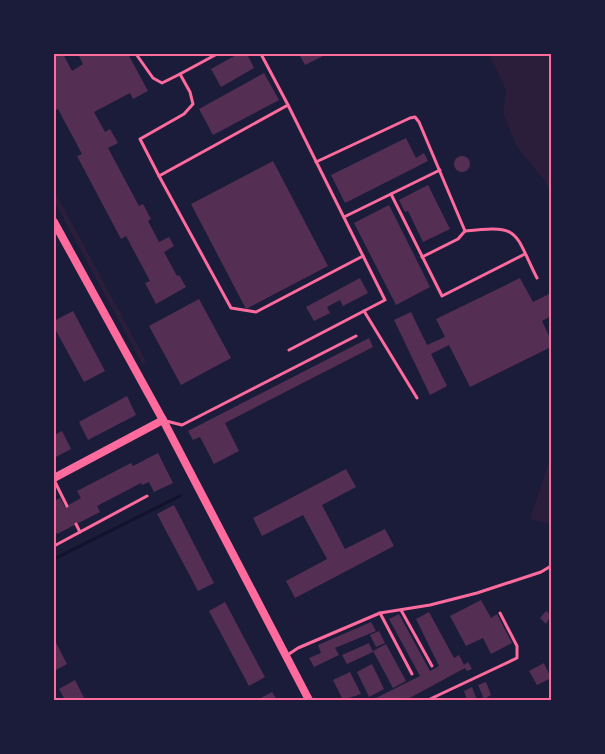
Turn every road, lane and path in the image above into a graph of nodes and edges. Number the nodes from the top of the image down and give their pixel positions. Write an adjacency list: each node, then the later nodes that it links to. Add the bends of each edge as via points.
1 (136, 54): 4 (lane, via 153,78 162,84)
2 (217, 54): 4 (lane)
3 (261, 54): 5 (lane)
4 (180, 74): 8 (lane, via 190,92 192,104 184,114 140,139)
5 (288, 105): 6 (lane); 8 (lane)
6 (316, 162): 7 (lane, via 415,117); 10 (lane)
7 (440, 170): 9 (lane); 12 (lane)
8 (159, 176): 14 (lane, via 232,308 256,312)
9 (390, 194): 10 (lane); 15 (lane)
10 (344, 217): 14 (lane)
11 (54, 222): 21 (street)
12 (465, 231): 13 (lane, via 504,228 515,234); 15 (lane, via 458,239)
13 (524, 254): 15 (lane, via 442,296); 16 (lane)
14 (363, 256): 17 (lane, via 385,300)
15 (422, 257)
16 (537, 278)
17 (364, 311): 19 (lane); 20 (lane)
18 (356, 336): 21 (lane, via 182,425)
19 (289, 350)
20 (417, 398)
21 (163, 420): 22 (street); 32 (street)
22 (54, 479): 24 (lane)
23 (147, 496): 26 (lane)
24 (67, 506)
25 (76, 524): 26 (lane)
26 (80, 532): 27 (lane)
27 (54, 546)
28 (551, 566): 29 (lane, via 478,592 430,606)
29 (401, 610): 30 (lane); 33 (lane)
30 (380, 613): 32 (lane, via 298,648); 34 (lane)
31 (500, 613): 36 (lane, via 517,646 517,658)
32 (285, 657): 35 (street)
33 (432, 666)
34 (412, 674)
35 (308, 700)
36 (428, 700)

